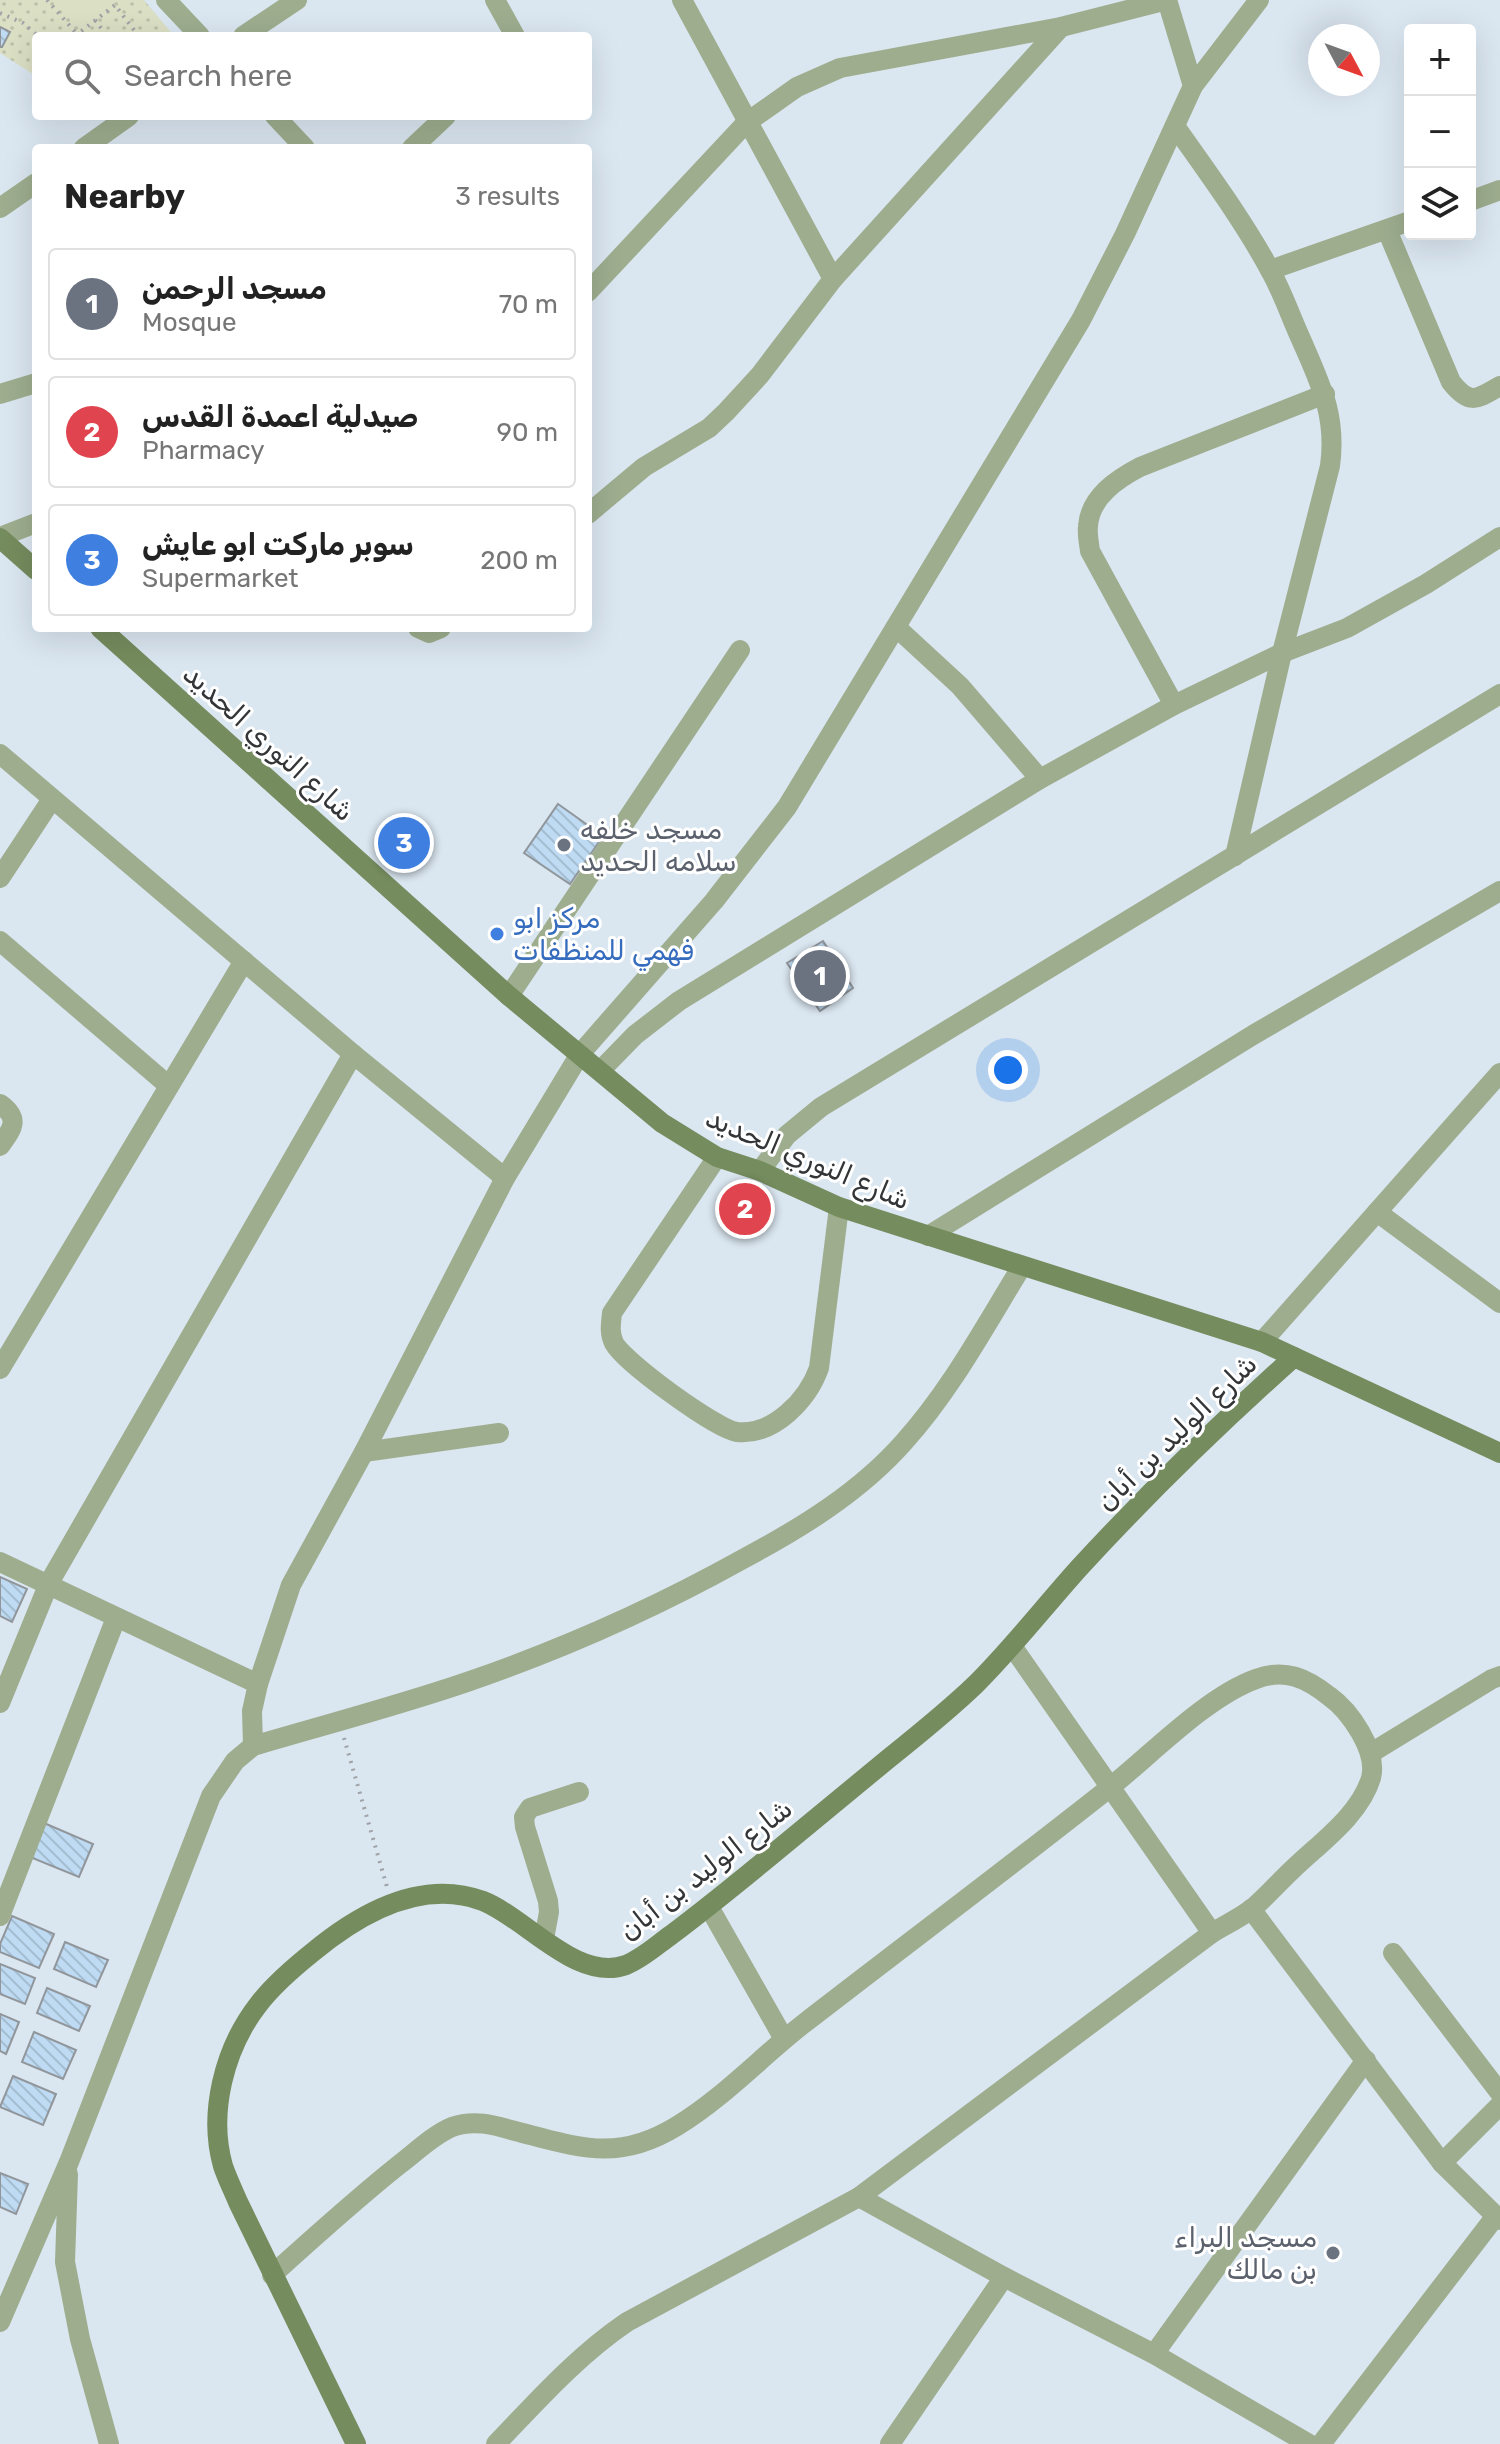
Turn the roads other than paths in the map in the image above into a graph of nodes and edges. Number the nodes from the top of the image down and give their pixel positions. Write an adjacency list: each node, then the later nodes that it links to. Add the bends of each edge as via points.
1 (166, 0): 8 (street)
2 (297, 0): 9 (street)
3 (495, 0): 10 (street)
4 (682, 0): 15 (street)
5 (1167, 0): 7 (street); 11 (street)
6 (1259, 0): 11 (street)
7 (1061, 27): 15 (street, via 840,68 797,87); 27 (street)
8 (196, 32)
9 (249, 32)
10 (513, 32)
11 (1193, 86): 16 (street)
12 (123, 120): 17 (street)
13 (279, 120): 18 (street)
14 (442, 120): 19 (street)
15 (746, 123): 27 (street); 28 (street)
16 (1175, 126): 26 (street); 38 (street, via 1081,320)
17 (90, 144)
18 (301, 144)
19 (416, 144)
20 (32, 186): 23 (street)
21 (1500, 190): 22 (street)
22 (1476, 199)
23 (0, 208)
24 (1404, 223): 25 (street)
25 (1387, 230): 26 (street); 30 (street, via 1451,382 1461,395 1474,399)
26 (1270, 270): 32 (street)
27 (833, 279): 33 (street, via 760,375 709,428 644,467)
28 (592, 288)
29 (32, 384): 31 (street)
30 (1500, 386)
31 (0, 394)
32 (1325, 394): 41 (street, via 1332,424 1330,466); 43 (street, via 1140,467 1118,479 1093,507 1090,551)
33 (592, 511)
34 (32, 525): 35 (street)
35 (0, 537): 37 (street)
36 (1500, 537): 41 (street, via 1347,628)
37 (32, 566)
38 (896, 627): 45 (street, via 960,686); 54 (street, via 787,807 714,901)
39 (104, 632): 52 (street, شارع النوري الحديد)
40 (740, 650): 52 (street)
41 (1282, 653): 43 (street); 47 (street)
42 (1500, 694): 47 (street)
43 (1174, 705): 45 (street)
44 (0, 754): 46 (street)
45 (1040, 779): 55 (street, via 679,1001)
46 (52, 799): 48 (street); 51 (street)
47 (1235, 856): 61 (street, via 821,1107 787,1135)
48 (0, 878)
49 (1500, 891): 65 (street, via 1253,1035)
50 (0, 941): 57 (street)
51 (244, 961): 53 (street); 57 (street)
52 (509, 996): 54 (street, شارع النوري الحديد)
53 (353, 1054): 62 (street); 75 (street)
54 (580, 1054): 55 (street, شارع النوري الحديد); 62 (street)
55 (600, 1071): 60 (street, شارع النوري الحديد, via 662,1123)
56 (1497, 1082): 64 (street)
57 (169, 1086): 70 (street)
58 (0, 1104): 59 (street, via 13,1119)
59 (0, 1146)
60 (717, 1157): 61 (street, شارع النوري الحديد); 63 (street, via 612,1313 610,1325 612,1340 628,1359 684,1402 736,1432 775,1422 814,1382)
61 (760, 1171): 63 (street, شارع النوري الحديد)
62 (505, 1178): 72 (street)
63 (839, 1207): 65 (street, شارع النوري الحديد)
64 (1377, 1212): 67 (street); 68 (street)
65 (928, 1236): 66 (street, شارع النوري الحديد)
66 (1022, 1266): 68 (street, شارع النوري الحديد); 81 (street, via 936,1403 903,1444 814,1518 687,1590 549,1652 465,1683)
67 (1500, 1303)
68 (1262, 1342): 69 (street, شارع النوري الحديد)
69 (1294, 1357): 73 (street, شارع النوري الحديد); 77 (street, شارع الوليد بن أبان, via 1165,1476)
70 (0, 1369)
71 (499, 1433): 72 (street)
72 (364, 1452): 79 (street, via 291,1585)
73 (1500, 1453)
74 (0, 1562): 75 (street)
75 (49, 1583): 76 (street); 80 (street)
76 (116, 1618): 79 (street); 87 (street)
77 (1012, 1646): 83 (street); 85 (street, شارع الوليد بن أبان, via 939,1719)
78 (1500, 1676): 82 (street)
79 (258, 1684): 81 (street)
80 (0, 1703)
81 (253, 1746): 95 (street, via 235,1761 211,1796)
82 (1371, 1753): 83 (street, via 1343,1706 1300,1677 1277,1673 1220,1696); 86 (street, via 1371,1776 1343,1822)
83 (1110, 1787): 88 (street); 91 (street)
84 (579, 1792): 89 (street, via 530,1808 524,1817 548,1901)
85 (709, 1907): 89 (street, شارع الوليد بن أبان, via 639,1958 612,1968 581,1962); 91 (street)
86 (1251, 1909): 88 (street); 92 (street)
87 (0, 1916)
88 (1212, 1933): 97 (street)
89 (544, 1939): 99 (street, شارع الوليد بن أبان, via 481,1900 425,1895 391,1902 351,1922 254,2009 222,2081 216,2117 224,2168)
90 (1393, 1953): 93 (street)
91 (784, 2039): 99 (street, via 680,2125 622,2148 581,2148 482,2122 453,2127 364,2193)
92 (1366, 2060): 96 (street); 102 (street)
93 (1500, 2093)
94 (1500, 2105): 96 (street)
95 (69, 2162): 101 (street); 103 (street, via 65,2262)
96 (1442, 2163): 98 (street)
97 (859, 2197): 100 (street); 105 (street, via 627,2322 590,2348)
98 (1497, 2218): 108 (street)
99 (272, 2275): 104 (street, شارع الوليد بن أبان)
100 (1004, 2277): 102 (street); 106 (street)
101 (0, 2322)
102 (1154, 2354): 107 (street)
103 (109, 2444)
104 (356, 2444)
105 (496, 2444)
106 (890, 2444)
107 (1309, 2444)
108 (1321, 2444)

